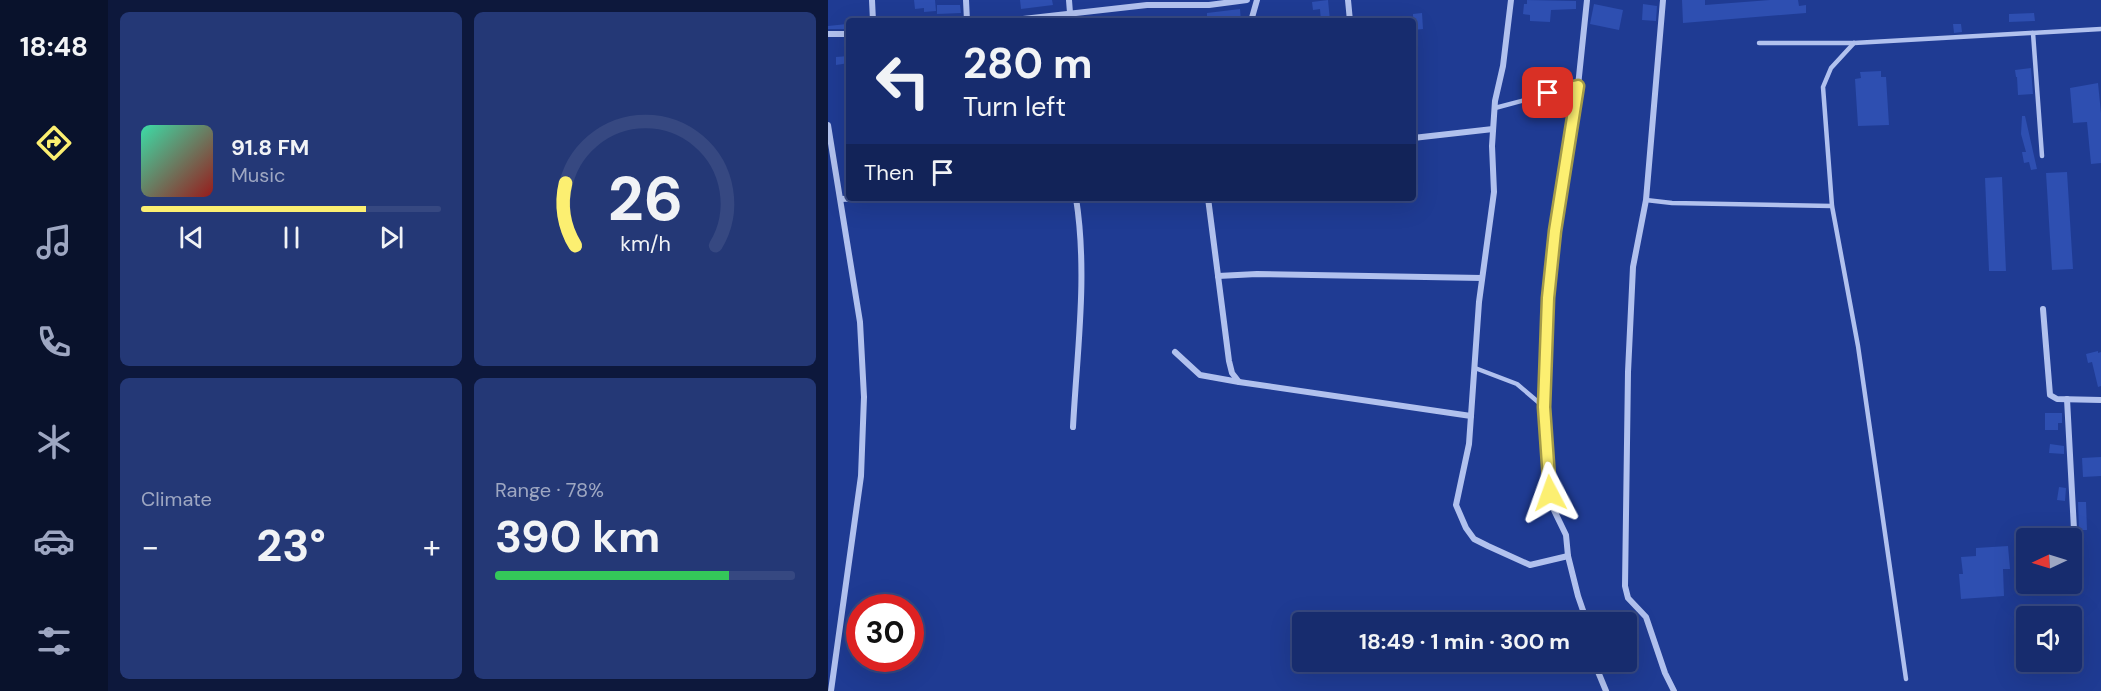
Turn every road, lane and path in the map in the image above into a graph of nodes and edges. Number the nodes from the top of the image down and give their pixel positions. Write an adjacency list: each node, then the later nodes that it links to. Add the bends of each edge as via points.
1 (872, 0): 11 (street)
2 (966, 0): 12 (street)
3 (1069, 0): 10 (street)
4 (1247, 0): 10 (street)
5 (1257, 0): 14 (street)
6 (1348, 0): 15 (street)
7 (1511, 0): 23 (street)
8 (1587, 0): 22 (street)
9 (1663, 0): 30 (street)
10 (1070, 13): 13 (street)
11 (873, 18)
12 (967, 18)
13 (1054, 18)
14 (1252, 18)
15 (1350, 18)
16 (2101, 29): 17 (lane)
17 (2033, 33): 21 (lane); 27 (lane)
18 (828, 34): 19 (street)
19 (846, 34)
20 (1759, 43): 21 (lane)
21 (1854, 43): 33 (lane, via 1831,68 1823,87)
22 (1578, 86): 23 (lane); 42 (street, via 1550,265)
23 (1495, 108): 25 (street)
24 (828, 125): 28 (street)
25 (1493, 129): 26 (street); 35 (street, via 1494,192)
26 (1416, 138)
27 (2042, 156)
28 (841, 200): 29 (street); 50 (street, via 860,322 864,397 861,476)
29 (846, 200)
30 (1646, 200): 33 (lane); 52 (street, via 1633,267 1625,586 1628,598 1646,617)
31 (1076, 201): 44 (street, via 1083,264)
32 (1208, 201): 34 (street)
33 (1832, 206): 49 (lane, via 1858,346)
34 (1218, 276): 35 (street); 39 (street, via 1232,373)
35 (1482, 278): 38 (street)
36 (2043, 309): 40 (street, via 2050,394)
37 (1175, 352): 39 (street, via 1200,375)
38 (1475, 368): 42 (lane, via 1516,384); 43 (street)
39 (1239, 382): 43 (street)
40 (2067, 399): 41 (street); 45 (street)
41 (2101, 400)
42 (1544, 407): 46 (street, via 1551,502 1566,535)
43 (1471, 416): 46 (street, via 1456,505 1466,528 1474,539 1530,565)
44 (1073, 427)
45 (2074, 528)
46 (1568, 556): 47 (street)
47 (1584, 612)
48 (1598, 672): 51 (street)
49 (1906, 679)
50 (831, 691)
51 (1605, 691)
52 (1674, 691)

